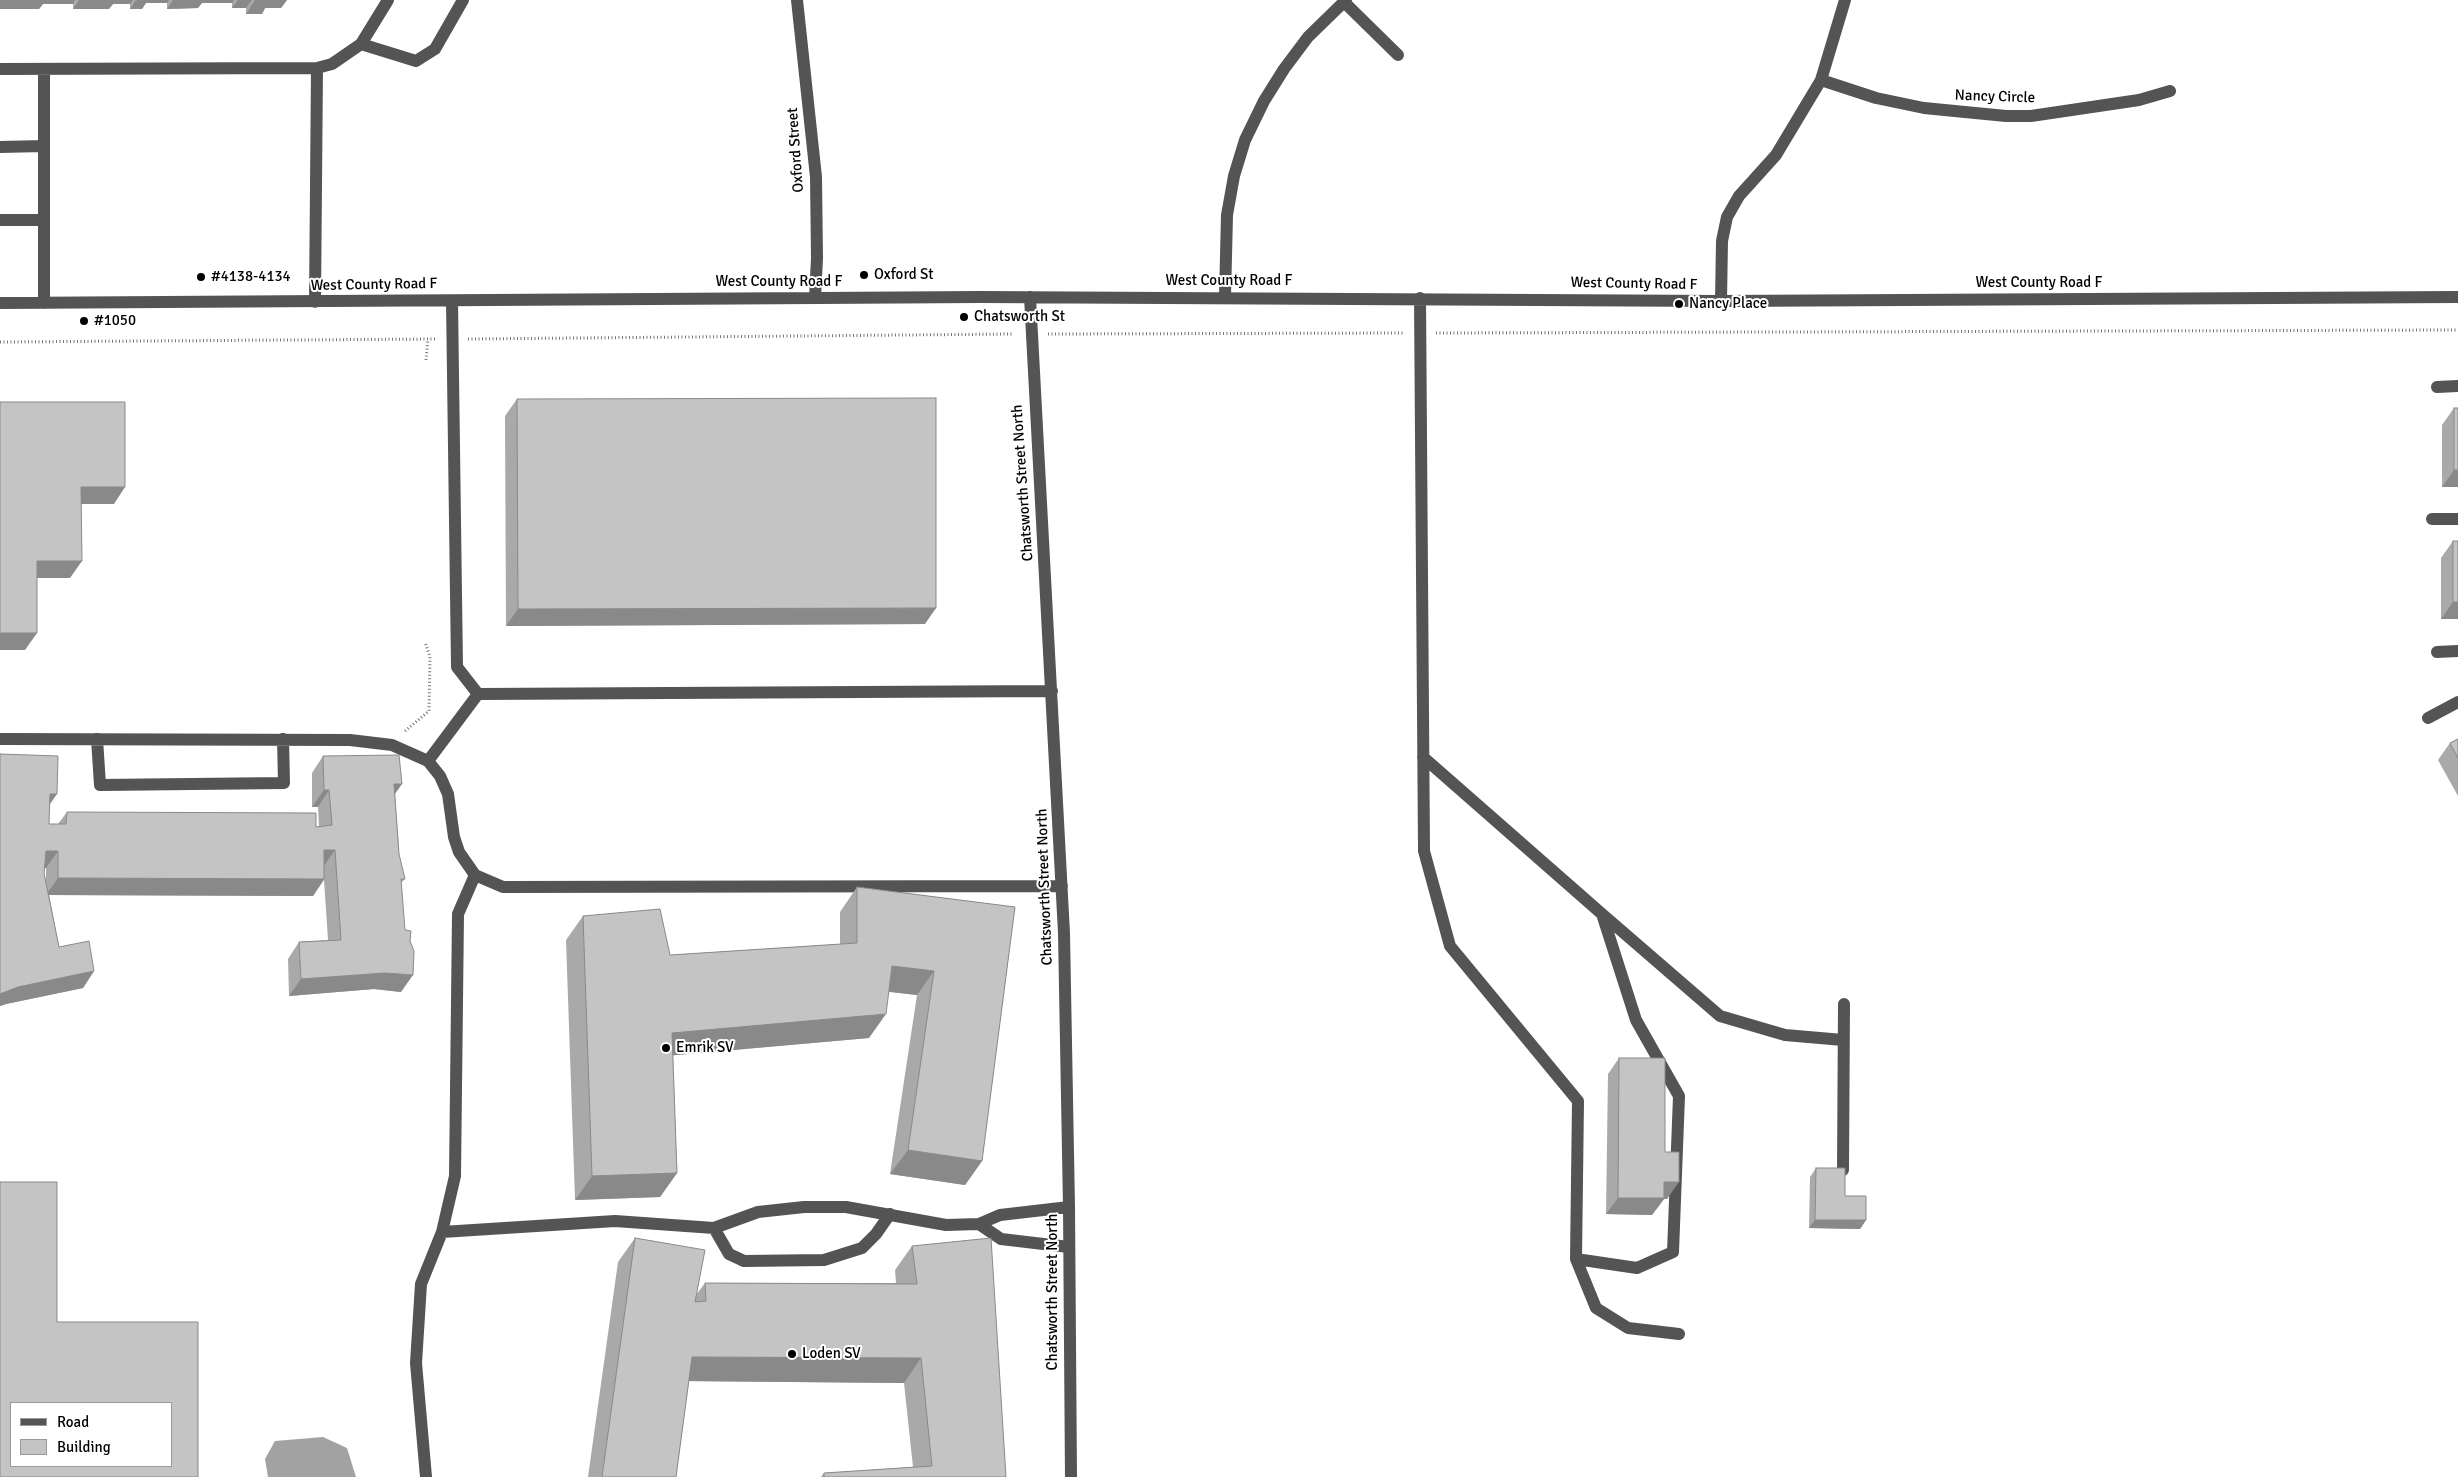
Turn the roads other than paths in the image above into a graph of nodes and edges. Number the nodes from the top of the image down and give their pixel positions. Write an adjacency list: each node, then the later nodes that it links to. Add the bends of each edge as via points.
1 (388, 0): 6 (street)
2 (463, 0): 6 (street, via 436,49 416,61)
3 (797, 0): 20 (street, Oxford Street, via 816,177)
4 (1845, 0): 11 (street)
5 (1345, 1): 7 (street); 18 (street, via 1308,38 1284,69 1264,100 1245,140 1227,214)
6 (361, 44): 8 (street, via 332,64)
7 (1398, 54)
8 (317, 68): 10 (street); 24 (street)
9 (0, 69): 10 (street)
10 (44, 69): 13 (street)
11 (1821, 80): 12 (street, Nancy Circle, via 1876,98 1924,108 2006,116 2031,116 2139,100); 23 (street, via 1776,155 1739,196 1727,217 1722,241)
12 (2170, 90)
13 (44, 146): 14 (street); 16 (street)
14 (0, 147)
15 (0, 220): 16 (street)
16 (44, 220): 26 (street)
17 (1030, 297): 18 (street, West County Road F); 20 (street, West County Road F); 33 (street, Chatsworth Street North)
18 (1225, 297): 21 (street, West County Road F)
19 (2458, 297): 23 (street, West County Road F)
20 (815, 298): 22 (street, West County Road F)
21 (1420, 298): 23 (street, West County Road F); 40 (street)
22 (452, 301): 24 (street, West County Road F); 34 (street, via 456,667)
23 (1722, 301)
24 (315, 302): 26 (street, West County Road F)
25 (0, 303): 26 (street, West County Road F)
26 (44, 303)
27 (2458, 386): 28 (street)
28 (2437, 387)
29 (2432, 519): 30 (street)
30 (2458, 519)
31 (2458, 651): 32 (street)
32 (2438, 652)
33 (1052, 690): 34 (street); 43 (street, Chatsworth Street North)
34 (478, 694): 41 (street)
35 (2458, 702): 36 (street)
36 (2428, 718)
37 (0, 739): 38 (street)
38 (97, 739): 39 (street); 39 (street, via 100,785 284,783)
39 (283, 739): 41 (street, via 350,740 398,748)
40 (1423, 757): 44 (street); 54 (street, via 1424,851 1450,946 1578,1101)
41 (428, 761): 42 (street, via 448,794 459,852)
42 (476, 875): 43 (street, via 503,887); 52 (street, via 458,914 456,1176)
43 (1062, 886): 48 (street, Chatsworth Street North)
44 (1602, 914): 46 (street, via 1720,1016 1785,1035); 54 (street, via 1636,1020 1679,1096 1673,1252 1637,1268)
45 (1844, 1004): 46 (street)
46 (1843, 1040): 47 (street)
47 (1843, 1170)
48 (1069, 1207): 50 (street, via 1000,1215); 53 (street, Chatsworth Street North)
49 (890, 1214): 50 (street, via 922,1223); 51 (street, via 846,1207 804,1207 758,1212); 51 (street, via 862,1248 824,1260 744,1261 729,1254)
50 (979, 1224): 53 (street, via 1001,1239)
51 (714, 1228): 52 (street, via 615,1222)
52 (442, 1232): 56 (street, via 421,1284 416,1363)
53 (1069, 1248): 57 (street, Chatsworth Street North)
54 (1576, 1259): 55 (street, via 1596,1308 1628,1328)
55 (1679, 1334)
56 (426, 1477)
57 (1071, 1477)

